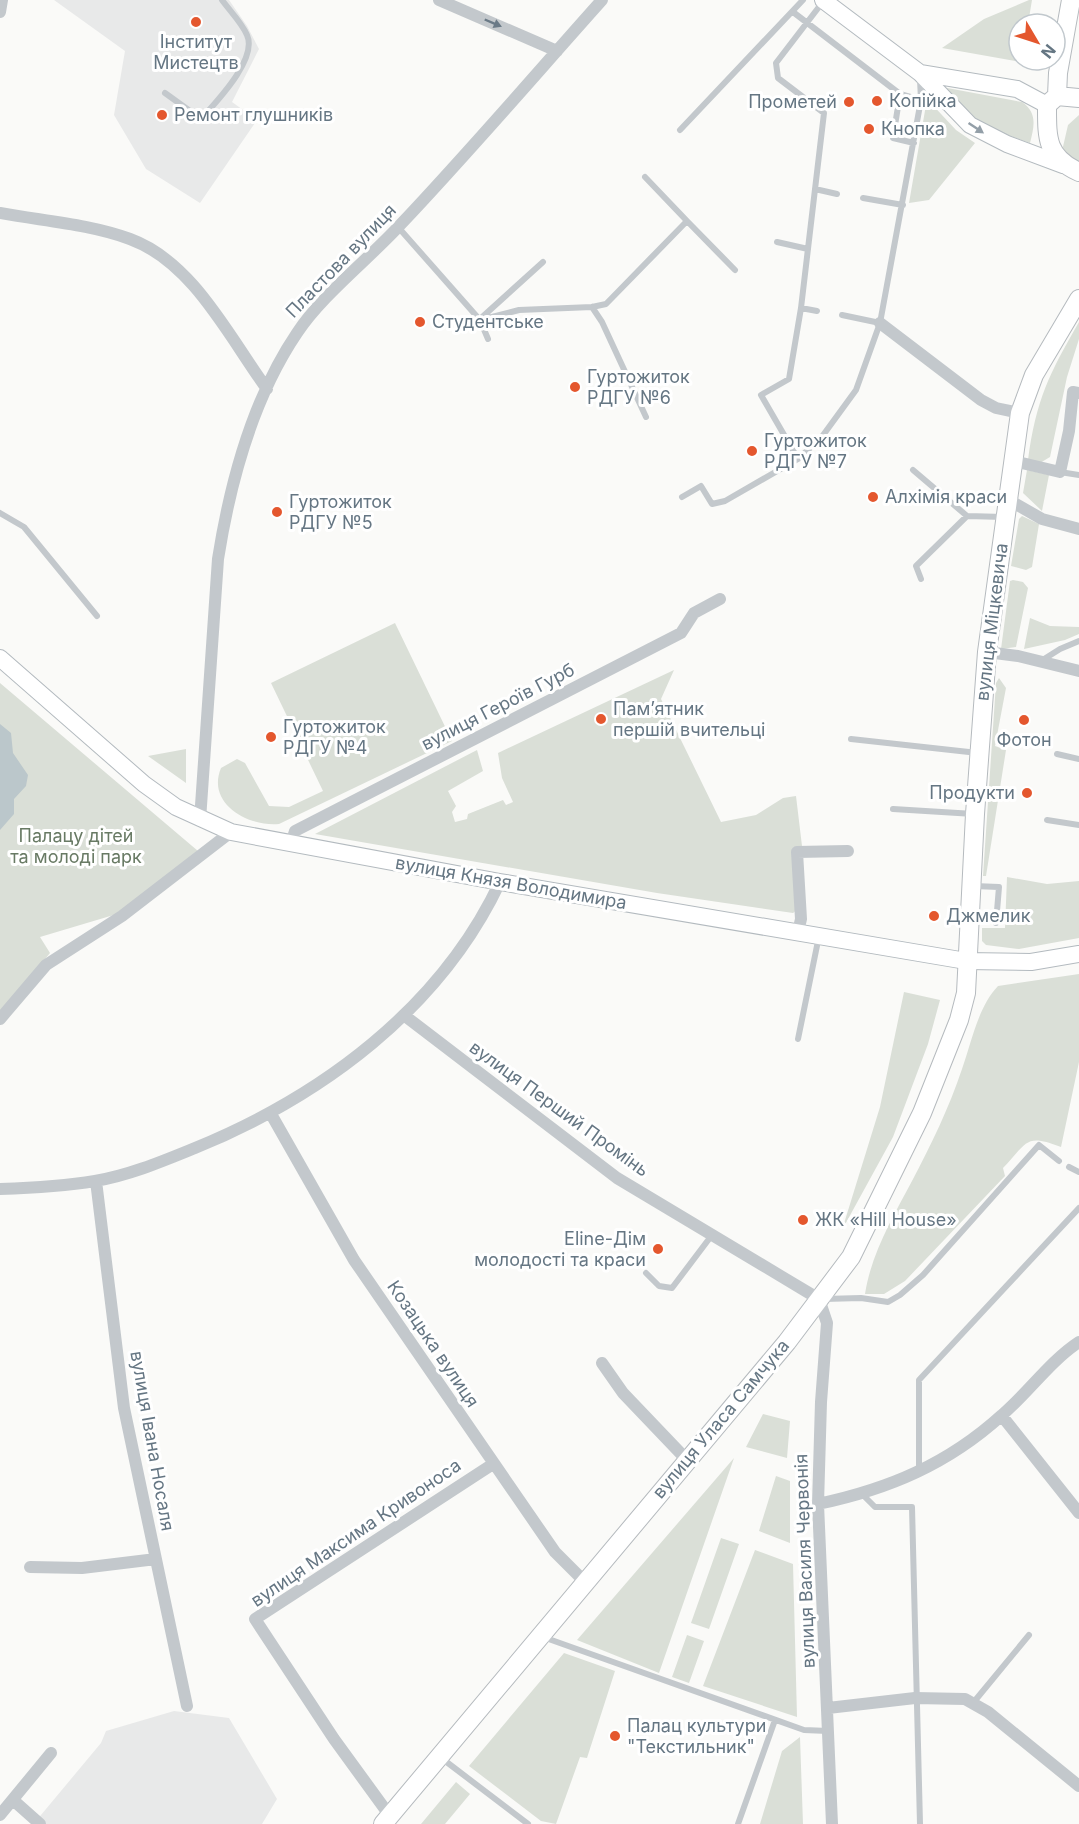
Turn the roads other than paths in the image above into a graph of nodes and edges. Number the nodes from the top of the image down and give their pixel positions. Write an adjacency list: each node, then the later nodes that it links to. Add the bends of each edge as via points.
1 (2, 0): 8 (street)
2 (222, 0): 13 (lane, via 247,35 249,46 237,76 201,119)
3 (439, 0): 11 (street, one-way to 11)
4 (602, 0): 11 (street, Пластова вулиця)
5 (803, 0): 9 (lane)
6 (823, 0): 10 (lane); 12 (street)
7 (1071, 0): 17 (main road)
8 (0, 12)
9 (793, 12): 10 (lane); 18 (lane)
10 (808, 23): 14 (lane); 22 (lane, via 780,55 776,71 785,84 824,113)
11 (556, 51): 28 (street, Пластова вулиця)
12 (920, 73): 16 (lane); 17 (street, via 1017,89); 20 (street, one-way to 20, via 970,125)
13 (165, 93)
14 (900, 94): 16 (lane); 19 (lane, via 893,138)
15 (1079, 98): 17 (main road)
16 (921, 100): 19 (lane)
17 (1052, 100): 20 (main road, via 1047,131 1051,149)
18 (680, 130)
19 (914, 143): 25 (lane)
20 (1071, 168)
21 (645, 177): 27 (lane)
22 (815, 189): 23 (lane); 30 (lane)
23 (837, 194)
24 (863, 198): 25 (lane)
25 (903, 205): 39 (lane)
26 (0, 213): 41 (street, via 108,232 132,239 166,258 192,281)
27 (687, 221): 32 (lane); 34 (lane, via 606,304)
28 (398, 227): 38 (lane); 41 (street, Пластова вулиця, via 307,320)
29 (777, 242): 30 (lane)
30 (808, 249): 35 (lane)
31 (543, 262): 38 (lane)
32 (735, 270)
33 (1079, 299): 43 (main road, вулиця Міцкевича, via 1034,375)
34 (592, 307): 38 (lane, via 519,310); 44 (lane)
35 (801, 308): 36 (lane); 45 (lane, via 789,379 761,395)
36 (817, 311)
37 (842, 315): 39 (lane)
38 (480, 320): 40 (lane)
39 (880, 323): 43 (street, via 981,400); 45 (lane, via 856,390 821,438)
40 (488, 339)
41 (267, 389): 70 (street, Пластова вулиця, via 224,519)
42 (1079, 393): 48 (street, via 1073,392)
43 (1020, 413): 46 (main road, вулиця Міцкевича)
44 (646, 417)
45 (798, 459): 50 (lane, via 725,501 712,504 701,486)
46 (1013, 461): 48 (street); 51 (main road, вулиця Міцкевича)
47 (913, 470): 53 (lane)
48 (1060, 472): 49 (lane)
49 (1079, 475)
50 (682, 497)
51 (1007, 499): 54 (main road, вулиця Міцкевича); 55 (street, via 1042,519)
52 (0, 513): 58 (lane, via 24,527)
53 (967, 516): 54 (lane); 56 (lane, via 916,566)
54 (1005, 517): 60 (main road, вулиця Міцкевича)
55 (1079, 529)
56 (921, 579)
57 (720, 599): 74 (street, вулиця Героїв Гурб, via 694,613 681,633 296,831)
58 (97, 616)
59 (1079, 641): 62 (lane)
60 (987, 652): 62 (street); 65 (main road, вулиця Міцкевича)
61 (0, 658): 70 (street, вулиця Князя Володимира, via 144,784)
62 (1041, 662): 63 (street)
63 (1079, 671)
64 (851, 739): 65 (lane)
65 (979, 753): 69 (main road, вулиця Міцкевича)
66 (1057, 754): 67 (lane)
67 (1079, 759)
68 (893, 809): 69 (lane)
69 (975, 814): 77 (main road, вулиця Міцкевича)
70 (200, 820): 73 (street, вулиця Князя Володимира)
71 (1047, 820): 72 (lane)
72 (1079, 825)
73 (231, 832): 74 (street, вулиця Князя Володимира); 84 (street, via 122,916 46,965)
74 (291, 844): 76 (street, вулиця Князя Володимира)
75 (848, 851): 79 (street, via 797,852 801,919)
76 (500, 882): 79 (street, вулиця Князя Володимира); 83 (street, via 482,921)
77 (971, 885): 78 (lane, via 999,888); 82 (main road, вулиця Міцкевича)
78 (996, 923)
79 (798, 932): 80 (street, вулиця Князя Володимира)
80 (819, 936): 82 (street, вулиця Князя Володимира); 85 (lane)
81 (1079, 954): 82 (street, вулиця Князя Володимира, via 1031,962)
82 (966, 961): 95 (main road, вулиця Уласа Самчука, via 966,993 922,1113 851,1257)
83 (405, 1016): 86 (street, via 321,1083); 93 (street, вулиця Перший Промінь, via 598,1165)
84 (0, 1019)
85 (798, 1039)
86 (271, 1114): 90 (street, via 155,1164); 100 (street, Козацька вулиця, via 354,1260)
87 (1059, 1161): 95 (lane, via 1039,1145 923,1275 888,1302)
88 (1069, 1167): 89 (lane)
89 (1079, 1172)
90 (96, 1180): 91 (street); 105 (street, вулиця Івана Носаля, via 124,1408)
91 (0, 1189)
92 (1079, 1208): 101 (lane, via 919,1380)
93 (713, 1234): 94 (lane, via 672,1288 659,1286); 95 (street, вулиця Перший Промінь)
94 (646, 1273)
95 (819, 1299): 99 (main road, вулиця Уласа Самчука); 103 (street, вулиця Василя Червонія, via 827,1323)
96 (1079, 1342): 98 (street)
97 (602, 1363): 99 (street, via 623,1393)
98 (1002, 1416): 101 (street); 104 (street)
99 (686, 1459): 107 (main road, вулиця Уласа Самчука)
100 (493, 1464): 107 (street, Козацька вулиця, via 555,1552); 121 (street, вулиця Максима Кривоноса, via 255,1619)
101 (919, 1473): 102 (street)
102 (862, 1494): 103 (street); 110 (lane, via 875,1507 912,1507 918,1673)
103 (818, 1504): 113 (street, вулиця Василя Червонія)
104 (1079, 1514)
105 (156, 1559): 106 (street, via 82,1568); 112 (street, вулиця Івана Носаля)
106 (30, 1567)
107 (584, 1581): 109 (main road, вулиця Уласа Самчука)
108 (1029, 1635): 111 (lane)
109 (540, 1636): 114 (lane); 117 (main road, вулиця Уласа Самчука)
110 (915, 1698): 111 (street, via 965,1699); 113 (street); 126 (lane)
111 (973, 1703): 118 (street)
112 (187, 1706)
113 (828, 1708): 115 (street, вулиця Василя Червонія)
114 (775, 1720): 115 (lane, via 804,1730); 124 (lane)
115 (829, 1731): 125 (street, вулиця Василя Червонія)
116 (51, 1753): 119 (street)
117 (439, 1757): 121 (main road, вулиця Уласа Самчука); 123 (lane)
118 (1079, 1786)
119 (13, 1800): 120 (street); 122 (street)
120 (0, 1815)
121 (386, 1820)
122 (40, 1824)
123 (528, 1824)
124 (738, 1824)
125 (832, 1824)
126 (920, 1824)

